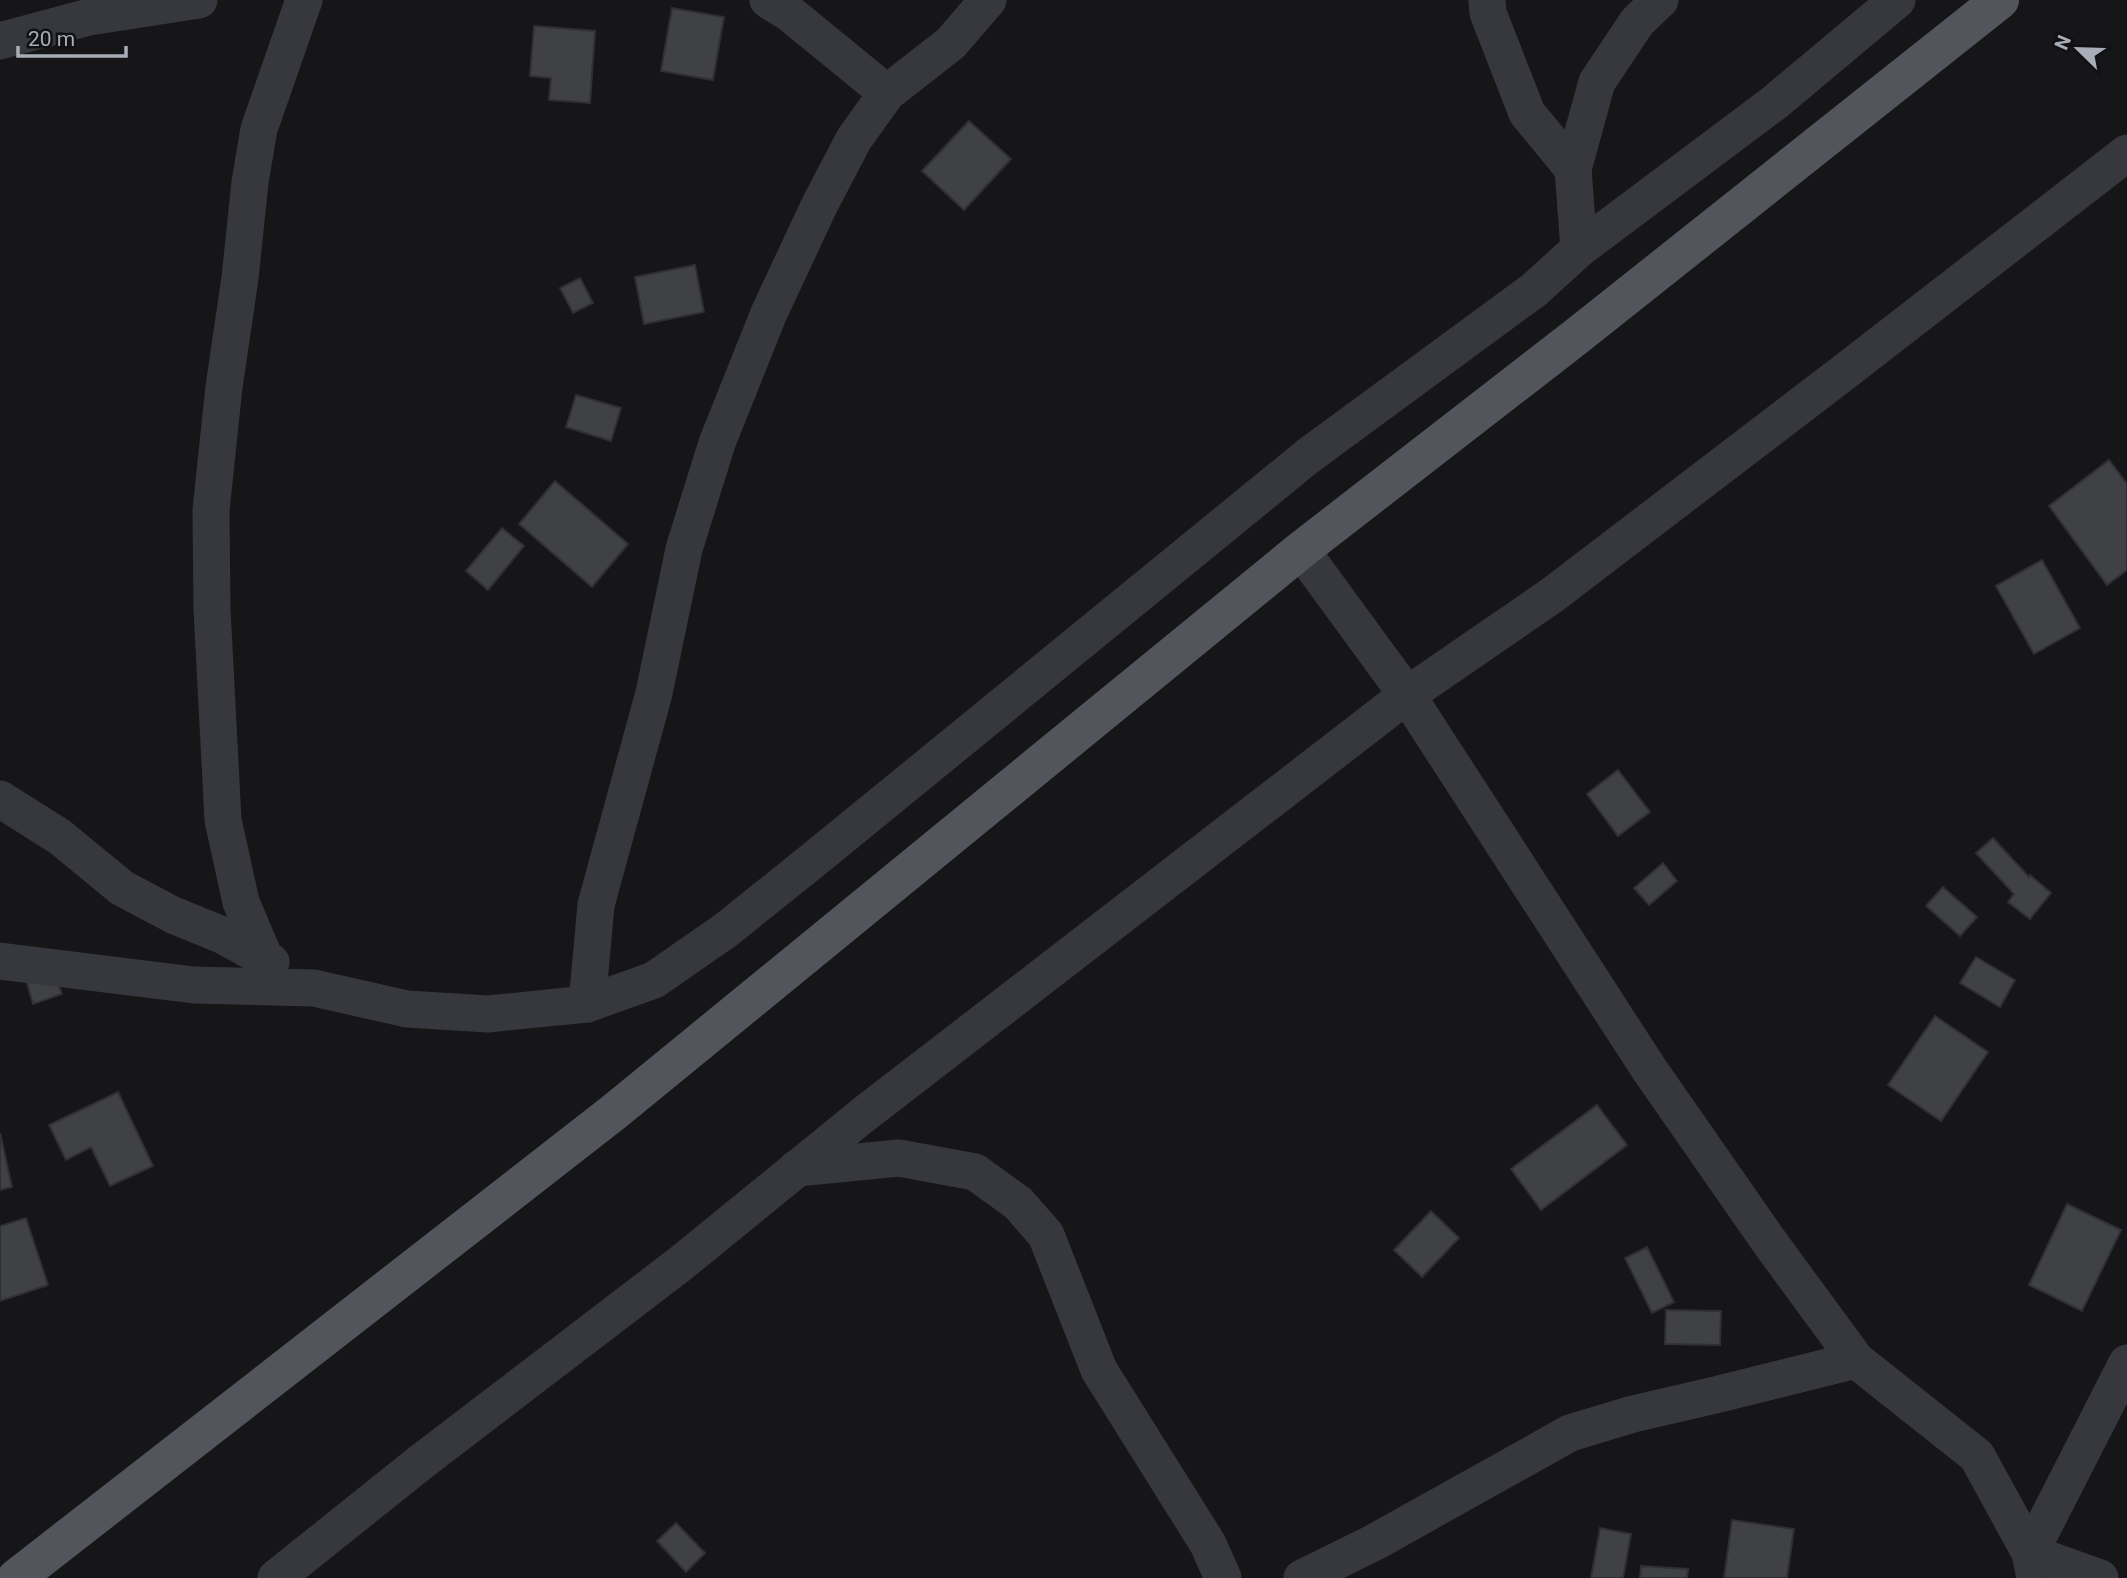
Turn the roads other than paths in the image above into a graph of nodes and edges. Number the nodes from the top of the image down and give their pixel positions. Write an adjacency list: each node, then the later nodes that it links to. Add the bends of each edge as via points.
1 (199, 0): 9 (street, via 89,17)
2 (304, 0): 17 (street, via 259,129 211,510 223,820 242,902)
3 (768, 0): 10 (street)
4 (988, 0): 10 (street, via 951,43)
5 (1487, 0): 12 (street, via 1527,113)
6 (1660, 0): 12 (street, via 1637,22 1597,82)
7 (1897, 0): 13 (street, via 1774,103)
8 (2000, 0): 14 (main road)
9 (0, 41)
10 (887, 93): 20 (street, via 854,139 819,206 769,313 717,443 684,550 654,693 596,905)
11 (2127, 153): 15 (street, via 1550,596)
12 (1573, 169): 13 (street)
13 (1579, 249): 20 (street, via 1534,290 1308,456 726,930 654,980)
14 (1301, 550): 15 (street); 25 (main road, via 614,1112)
15 (1407, 695): 21 (street); 22 (street, via 1649,1069)
16 (0, 799): 17 (street, via 60,837 122,888)
17 (265, 959): 19 (street)
18 (0, 961): 19 (street, via 194,985)
19 (314, 988): 20 (street, via 407,1009 488,1014)
20 (587, 1004)
21 (797, 1168): 26 (street); 27 (street, via 899,1158 975,1172 1018,1203 1046,1235 1099,1370 1208,1544)
22 (1856, 1360): 24 (street, via 1977,1456); 28 (street, via 1570,1433)
23 (2127, 1363): 24 (street)
24 (2033, 1566): 29 (street)
25 (16, 1578)
26 (276, 1578)
27 (1223, 1578)
28 (1303, 1578)
29 (2100, 1578)

